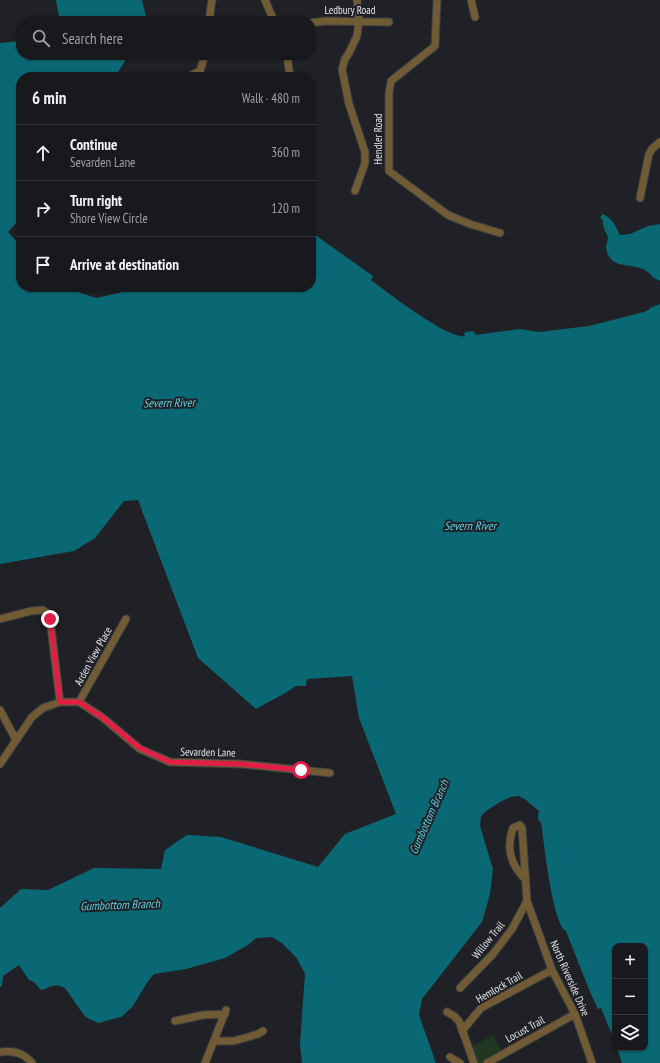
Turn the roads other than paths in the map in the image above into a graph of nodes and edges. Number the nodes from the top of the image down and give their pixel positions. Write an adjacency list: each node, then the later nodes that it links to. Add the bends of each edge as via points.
1 (212, 0): 6 (street)
2 (265, 0): 7 (street)
3 (357, 0): 9 (street)
4 (437, 0): 19 (street, Hendler Road, via 434,46 391,81 389,171 448,214)
5 (471, 0): 8 (street)
6 (210, 16)
7 (272, 16)
8 (475, 17)
9 (358, 21): 10 (street, Ledbury Road); 11 (street, Ledbury Road); 17 (street, via 357,36 344,59 342,69 348,104 365,152 365,163)
10 (316, 22)
11 (389, 22)
12 (203, 60): 14 (street)
13 (288, 60): 15 (street)
14 (198, 72)
15 (289, 72)
16 (660, 142): 18 (street, via 649,154)
17 (355, 190)
18 (640, 198)
19 (500, 233)
20 (0, 619): 22 (street, via 31,611 43,610 47,613 50,619)
21 (126, 619): 23 (street, Arden View Place)
22 (60, 702): 23 (street); 25 (street, via 37,712)
23 (79, 702): 27 (street, Sevarden Lane, via 140,748 170,762 241,764)
24 (0, 710): 25 (street)
25 (16, 740): 26 (street)
26 (0, 764)
27 (330, 773)
28 (525, 878): 28 (street, North Riverside Drive, via 517,871 509,850 513,828 520,825); 29 (street, North Riverside Drive)
29 (528, 901): 30 (street, North Riverside Drive); 31 (street, Willow Trail, via 512,929 493,954)
30 (552, 970): 33 (street, North Riverside Drive); 36 (street, Hemlock Trail, via 480,1008)
31 (460, 988)
32 (446, 1012): 36 (street, via 459,1021)
33 (575, 1014): 40 (street, North Riverside Drive); 45 (street, Locust Trail)
34 (175, 1021): 37 (street, via 226,1012)
35 (263, 1031): 37 (street, via 234,1042)
36 (462, 1031): 44 (street)
37 (214, 1041): 42 (street)
38 (0, 1052): 41 (street, via 12,1051 22,1054)
39 (450, 1057): 43 (street)
40 (590, 1062)
41 (32, 1063)
42 (205, 1063)
43 (460, 1063)
44 (474, 1063)
45 (487, 1063)

